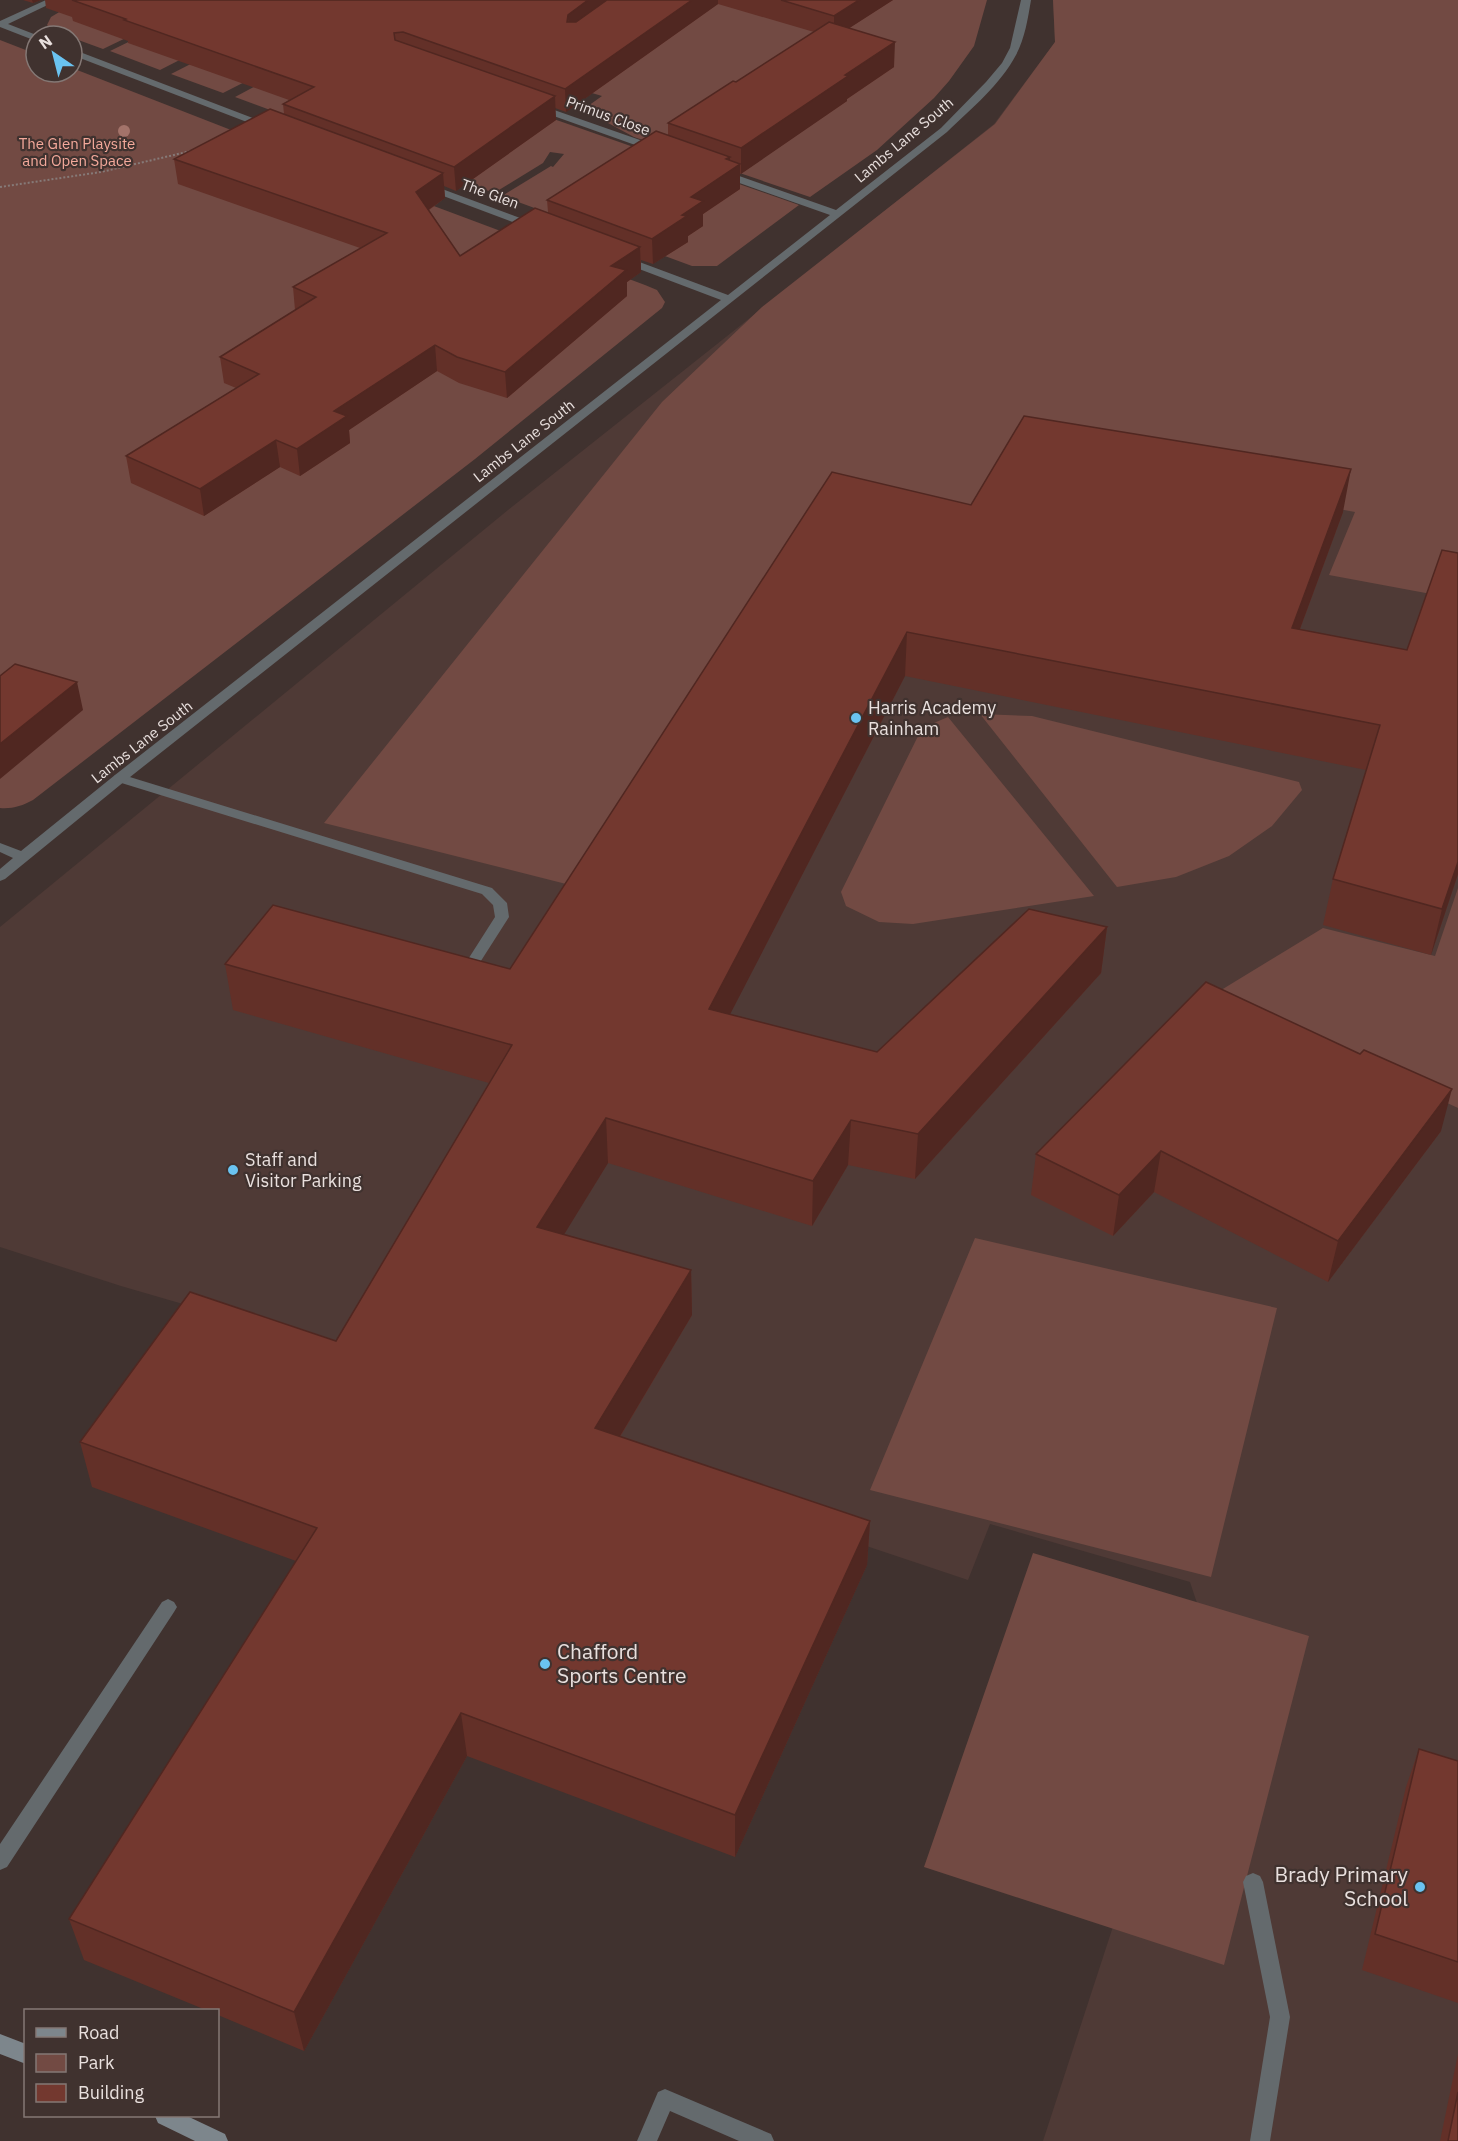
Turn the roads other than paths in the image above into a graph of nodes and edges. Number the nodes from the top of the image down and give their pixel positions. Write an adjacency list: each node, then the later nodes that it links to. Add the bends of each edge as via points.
1 (53, 0): 3 (street)
2 (1026, 0): 11 (street, Lambs Lane South, via 1021,30 1011,55 982,92 944,130)
3 (0, 24): 4 (street)
4 (24, 33)
5 (84, 57): 7 (street)
6 (525, 103): 8 (street, Primus Close)
7 (277, 130)
8 (670, 154)
9 (715, 170): 11 (street)
10 (420, 184): 12 (street, The Glen)
11 (838, 214): 14 (street, Lambs Lane South)
12 (542, 229)
13 (608, 254): 14 (street)
14 (729, 299): 15 (street, Lambs Lane South)
15 (120, 778): 17 (street, Lambs Lane South); 19 (street, via 487,891 500,903 502,917)
16 (0, 847): 17 (street)
17 (22, 857): 18 (street, Lambs Lane South)
18 (0, 876)
19 (465, 975)
20 (168, 1607): 21 (street)
21 (0, 1861)
22 (1253, 1882): 29 (street, via 1280,2017)
23 (0, 2044): 24 (main road)
24 (24, 2053)
25 (169, 2117): 26 (main road)
26 (218, 2141)
27 (647, 2141): 28 (street, via 665,2099)
28 (764, 2141)
29 (1260, 2141)

